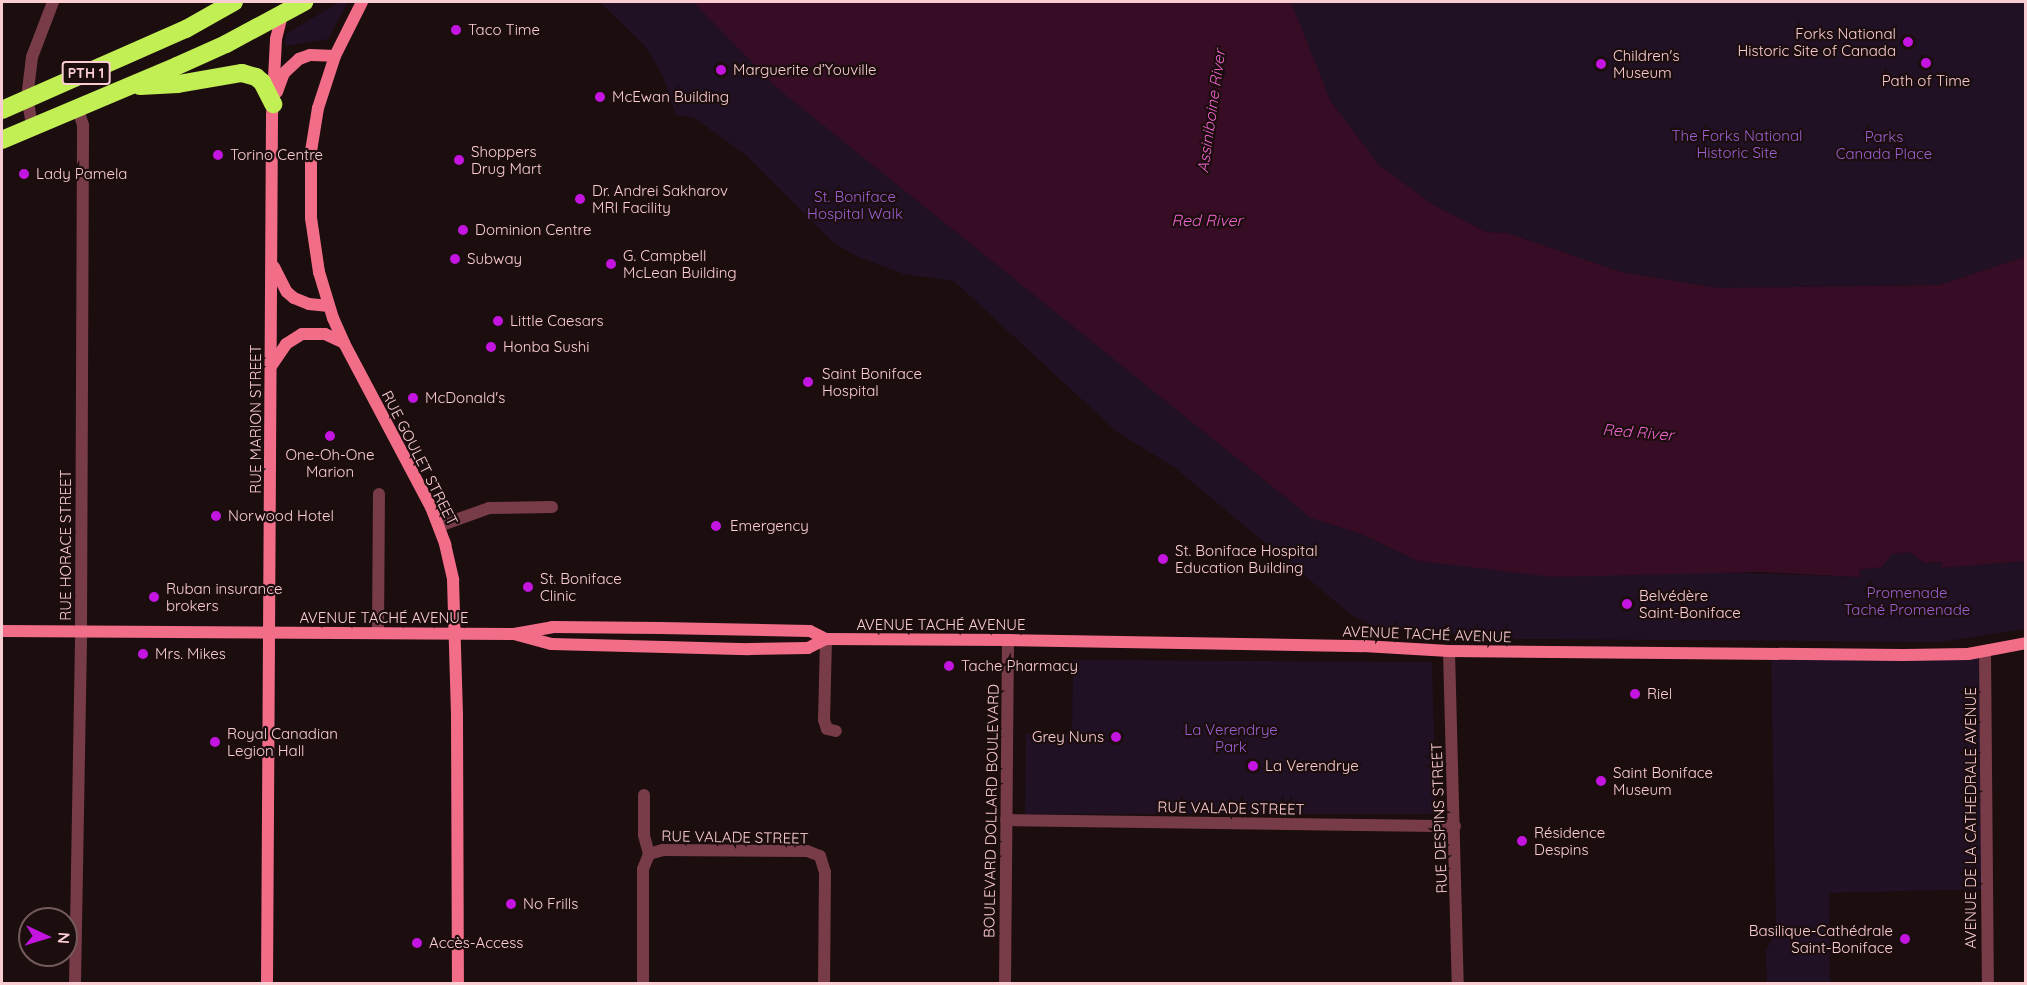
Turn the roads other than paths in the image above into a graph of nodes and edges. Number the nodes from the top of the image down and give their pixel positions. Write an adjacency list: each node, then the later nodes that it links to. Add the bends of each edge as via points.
1 (53, 2): 10 (street, via 32,57)
2 (234, 2): 6 (highway, PTH 1)
3 (304, 2): 5 (highway, PTH 1)
4 (362, 2): 7 (street, RUE GOULET STREET)
5 (284, 9): 8 (highway, PTH 1); 11 (street, RUE MARION STREET, via 276,39)
6 (186, 29): 8 (highway); 10 (highway, PTH 1)
7 (335, 56): 11 (street, via 310,55 294,63 284,74); 17 (street, RUE GOULET STREET, via 318,108 309,177 314,244)
8 (177, 66): 9 (highway, PTH 1)
9 (127, 87): 11 (highway, via 178,84 242,73 262,81); 12 (highway, PTH 1)
10 (27, 98): 13 (highway, PTH 1); 14 (street)
11 (273, 104): 16 (street, RUE MARION STREET)
12 (77, 107): 14 (highway, PTH 1); 25 (street, RUE HORACE STREET, via 83,125)
13 (2, 110)
14 (32, 125): 15 (highway, PTH 1)
15 (2, 140)
16 (272, 263): 17 (street, via 294,298); 19 (street, RUE MARION STREET)
17 (329, 306): 18 (street, RUE GOULET STREET)
18 (344, 343): 19 (street, via 325,334 302,334 279,352); 22 (street, RUE GOULET STREET)
19 (270, 368): 26 (street, RUE MARION STREET)
20 (379, 494): 27 (street)
21 (552, 507): 22 (street, via 489,508)
22 (439, 526): 28 (street, RUE GOULET STREET, via 453,580)
23 (660, 628): 29 (street, AVENUE TACHÉ AVENUE, via 552,627); 30 (street, AVENUE TACHÉ AVENUE, via 810,631); 33 (street)
24 (2, 631): 25 (street, AVENUE TACHÉ AVENUE)
25 (81, 631): 26 (street, AVENUE TACHÉ AVENUE); 41 (street, RUE HORACE STREET)
26 (270, 632): 27 (street, AVENUE TACHÉ AVENUE); 42 (street, RUE MARION STREET)
27 (378, 633): 28 (street, AVENUE TACHÉ AVENUE)
28 (456, 633): 29 (street, AVENUE TACHÉ AVENUE); 43 (street, RUE GOULET STREET)
29 (514, 634): 33 (street, AVENUE TACHÉ AVENUE, via 552,644)
30 (826, 639): 31 (street, AVENUE TACHÉ AVENUE); 33 (street, AVENUE TACHÉ AVENUE, via 808,648); 36 (street, via 824,720 827,729)
31 (1008, 640): 34 (street, AVENUE TACHÉ AVENUE); 38 (street, BOULEVARD DOLLARD BOULEVARD)
32 (2025, 643): 35 (street, AVENUE TACHÉ AVENUE)
33 (660, 648)
34 (1449, 651): 35 (street, AVENUE TACHÉ AVENUE, via 1903,655); 39 (street, RUE DESPINS STREET)
35 (1985, 652): 48 (street, AVENUE DE LA CATHEDRALE AVENUE)
36 (836, 731)
37 (644, 795): 40 (street, via 644,835)
38 (1006, 820): 39 (street, RUE VALADE STREET); 46 (street, BOULEVARD DOLLARD BOULEVARD)
39 (1455, 826): 47 (street, RUE DESPINS STREET)
40 (649, 854): 44 (street, via 643,869); 45 (street, RUE VALADE STREET, via 663,850 807,851 820,856 825,872)
41 (75, 984)
42 (267, 984)
43 (458, 984)
44 (643, 984)
45 (824, 984)
46 (1005, 984)
47 (1458, 984)
48 (1988, 984)

